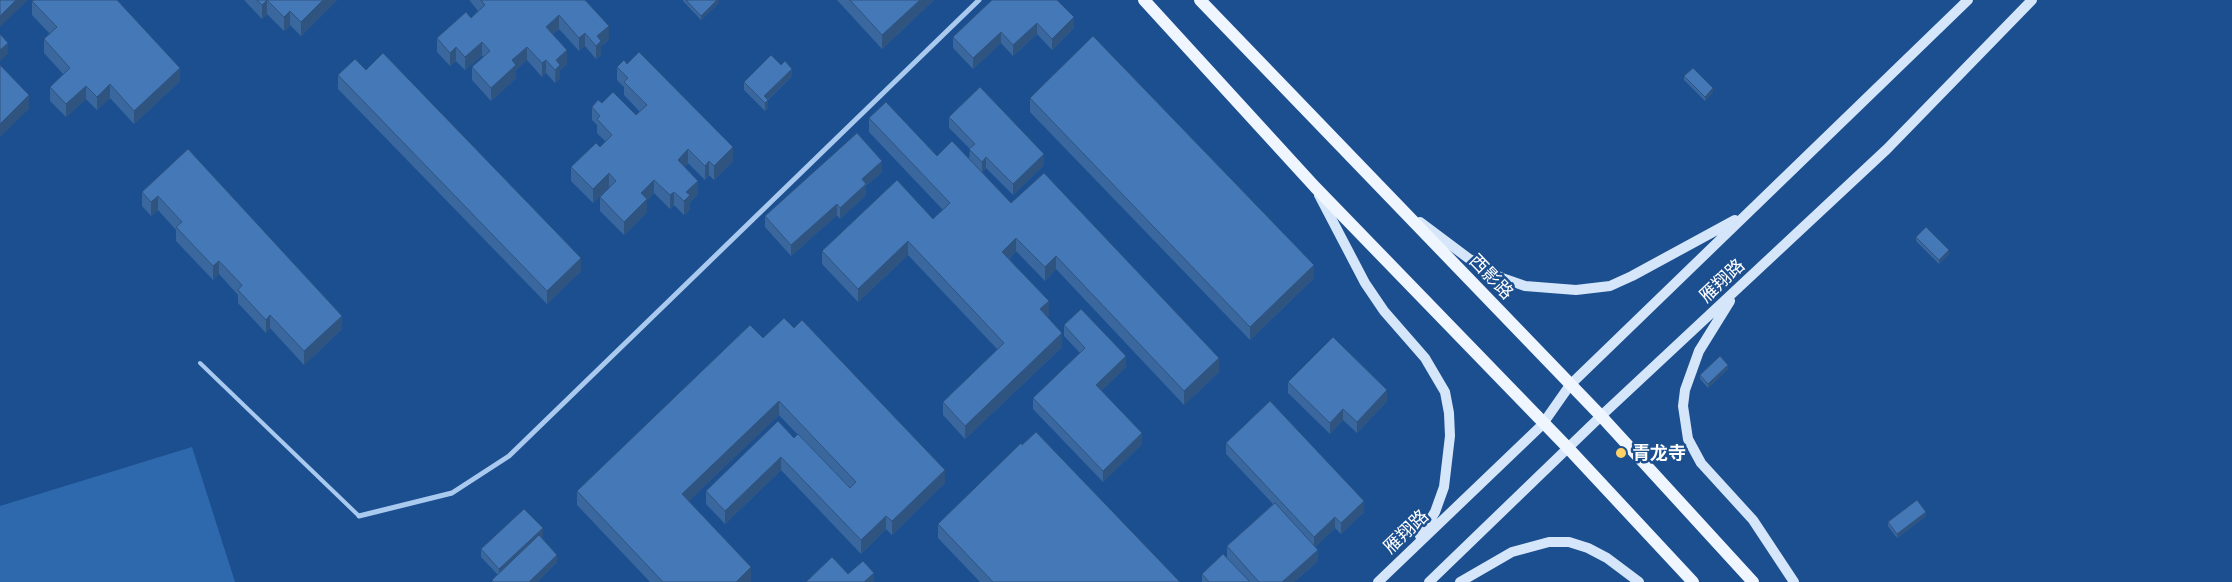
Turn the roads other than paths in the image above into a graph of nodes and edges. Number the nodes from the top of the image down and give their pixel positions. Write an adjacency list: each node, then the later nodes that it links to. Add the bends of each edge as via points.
1 (979, 0): 15 (street, via 509,456 452,493)
2 (1144, 0): 6 (main road)
3 (1200, 0): 7 (main road, 西影路)
4 (1968, 0): 8 (main road, 雁翔路)
5 (2032, 0): 9 (main road, 雁翔路, via 1888,148)
6 (1315, 187): 13 (main road); 16 (main road, via 1366,283 1384,311 1425,358 1445,392 1450,436 1444,487 1435,512)
7 (1399, 206): 8 (main road, via 1468,258 1502,278 1525,286 1576,290 1610,286); 11 (main road, 西影路)
8 (1749, 212): 11 (main road, 雁翔路)
9 (1739, 287): 12 (main road, 雁翔路); 23 (main road, via 1694,365 1683,406 1686,432 1701,463 1753,520)
10 (200, 363): 15 (lane)
11 (1570, 385): 12 (main road, 西影路); 13 (main road, 雁翔路)
12 (1601, 416): 14 (main road, 雁翔路); 22 (main road, 西影路)
13 (1542, 425): 14 (main road); 16 (main road, 雁翔路)
14 (1568, 450): 18 (main road, 雁翔路); 21 (main road)
15 (359, 516)
16 (1412, 550): 17 (main road, 雁翔路)
17 (1378, 582)
18 (1430, 582)
19 (1460, 582): 20 (main road, via 1512,552 1549,542 1569,542 1588,548)
20 (1639, 582)
21 (1693, 582)
22 (1753, 582)
23 (1794, 582)

